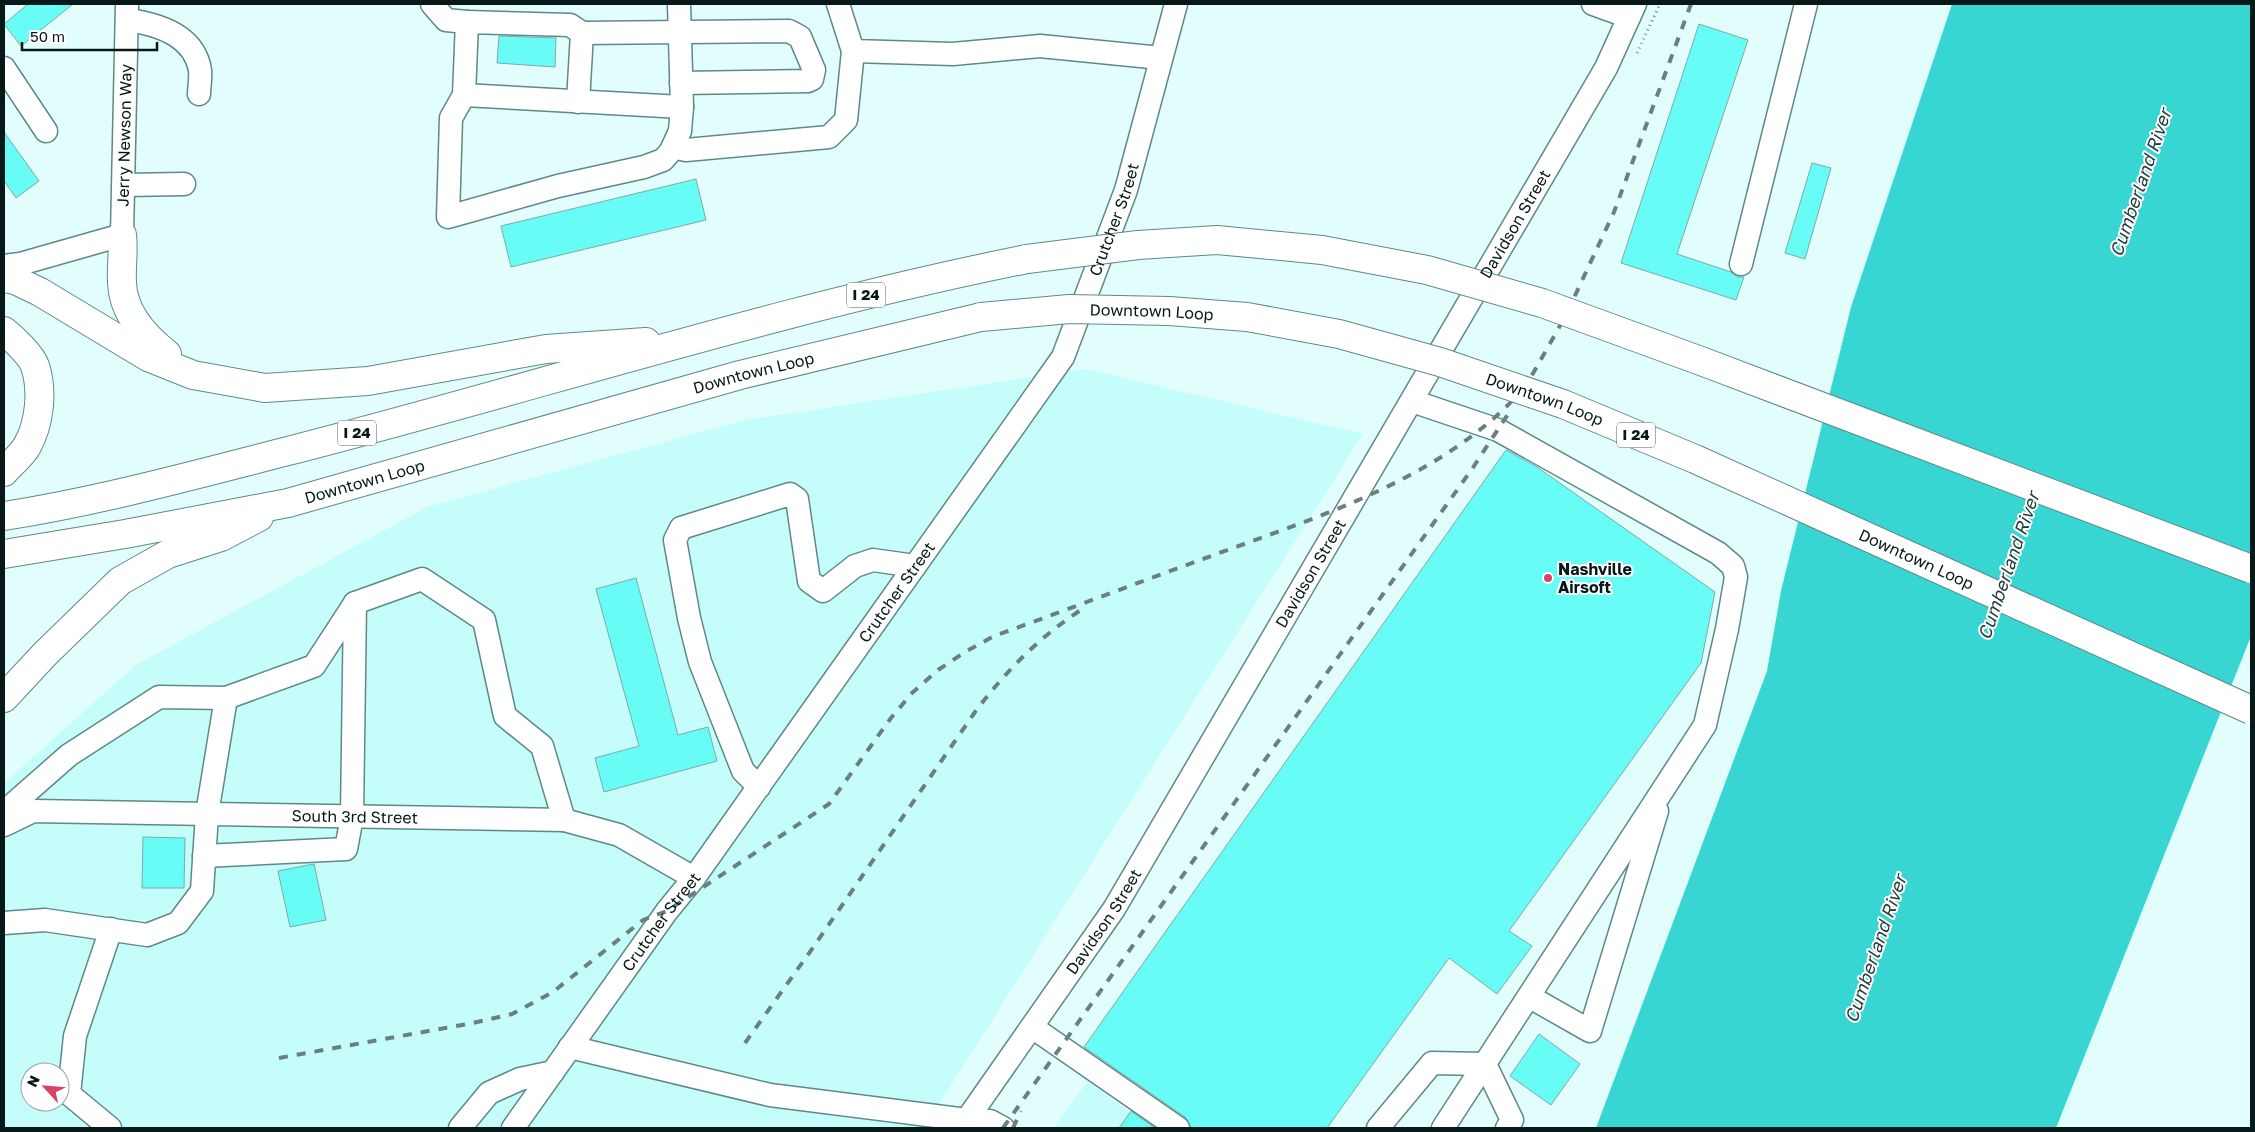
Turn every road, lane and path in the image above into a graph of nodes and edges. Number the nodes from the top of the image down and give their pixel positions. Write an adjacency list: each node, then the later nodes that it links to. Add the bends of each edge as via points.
1 (432, 4): 9 (street, via 446,20)
2 (679, 4): 10 (street)
3 (838, 4): 12 (street)
4 (1176, 4): 13 (street, Crutcher Street)
5 (1593, 4): 7 (street)
6 (1806, 4): 25 (street)
7 (1632, 10): 31 (street, Davidson Street, via 1606,68)
8 (127, 12): 16 (street, via 184,40 194,52 200,71); 23 (street, Jerry Newson Way)
9 (467, 22): 11 (street, via 570,25); 17 (street)
10 (680, 32): 11 (street); 15 (street); 15 (street, via 789,31 800,37 814,74 808,81)
11 (582, 33): 18 (street)
12 (853, 51): 13 (street, via 953,54 1040,46); 21 (street, via 846,120 829,136 686,150)
13 (1161, 58): 36 (street, Crutcher Street, via 1126,190 1063,357)
14 (4, 68): 20 (street)
15 (681, 83): 19 (street)
16 (199, 94)
17 (464, 95): 18 (street); 21 (street, via 451,118 448,217 558,186 644,168 663,160)
18 (578, 102): 19 (street)
19 (682, 107): 21 (street, via 680,131)
20 (46, 131)
21 (673, 147)
22 (184, 184): 23 (street)
23 (124, 185): 24 (street, Jerry Newson Way)
24 (122, 235): 26 (street); 30 (highway, via 122,284 128,309 139,329)
25 (1741, 264)
26 (4, 266)
27 (4, 278): 30 (highway, via 40,292 148,357)
28 (4, 331): 32 (highway, via 35,364 39,397 36,423 27,447)
29 (707, 337): 30 (highway, via 546,349 368,382 265,388); 34 (highway, I 24, via 352,435 166,482); 37 (highway, I 24, bridge, via 792,313 1027,259 1138,245 1217,240 1322,250 1427,270 1542,303)
30 (193, 375)
31 (1412, 401): 42 (street, via 1498,430 1718,552 1733,566 1736,577 1728,629 1705,724); 54 (street, Davidson Street, via 1114,910)
32 (4, 472)
33 (288, 503): 35 (highway, Downtown Loop / I 24); 39 (highway, via 221,537 168,554 120,581); 41 (highway, Downtown Loop / I 24, bridge, via 740,376 981,317 1069,309 1247,317 1339,334 1440,362 1563,404 1695,459)
34 (4, 516)
35 (4, 554)
36 (915, 566): 43 (street, Crutcher Street); 43 (street, via 873,560 855,566 823,592 809,581 797,499 790,494 681,528 675,540 700,662 743,771)
37 (2251, 569)
38 (355, 603): 40 (street, via 314,666); 46 (street); 47 (street, via 422,579 484,620 505,716 542,746)
39 (4, 698)
40 (226, 698): 44 (street, via 159,697 69,755); 45 (street)
41 (2251, 710)
42 (1665, 784): 53 (street); 53 (street, via 1590,1031)
43 (758, 788): 50 (street, Crutcher Street)
44 (4, 812)
45 (207, 814): 46 (street, South 3rd Street); 48 (street, South 3rd Street, via 33,811); 49 (street)
46 (352, 817): 47 (street, South 3rd Street); 49 (street, via 346,849)
47 (564, 820): 50 (street, South 3rd Street, via 619,835)
48 (4, 825)
49 (204, 856): 52 (street, via 202,891 178,924 147,935)
50 (694, 878): 55 (street, Crutcher Street)
51 (4, 924): 52 (street, via 45,920)
52 (110, 929): 59 (street, via 75,1036 69,1094)
53 (1530, 997): 56 (street)
54 (1032, 1027): 58 (street, Davidson Street); 63 (street)
55 (570, 1047): 57 (street, Crutcher Street); 58 (street, via 770,1095)
56 (1485, 1064): 64 (street, via 1432,1063); 65 (street); 66 (street, via 1512,1120)
57 (553, 1072): 60 (street, via 520,1079 489,1093); 61 (street, Crutcher Street)
58 (964, 1124): 62 (street, via 990,1121)
59 (110, 1128)
60 (460, 1128)
61 (513, 1128)
62 (1003, 1128)
63 (1178, 1128)
64 (1378, 1128)
65 (1443, 1128)
66 (1507, 1128)

